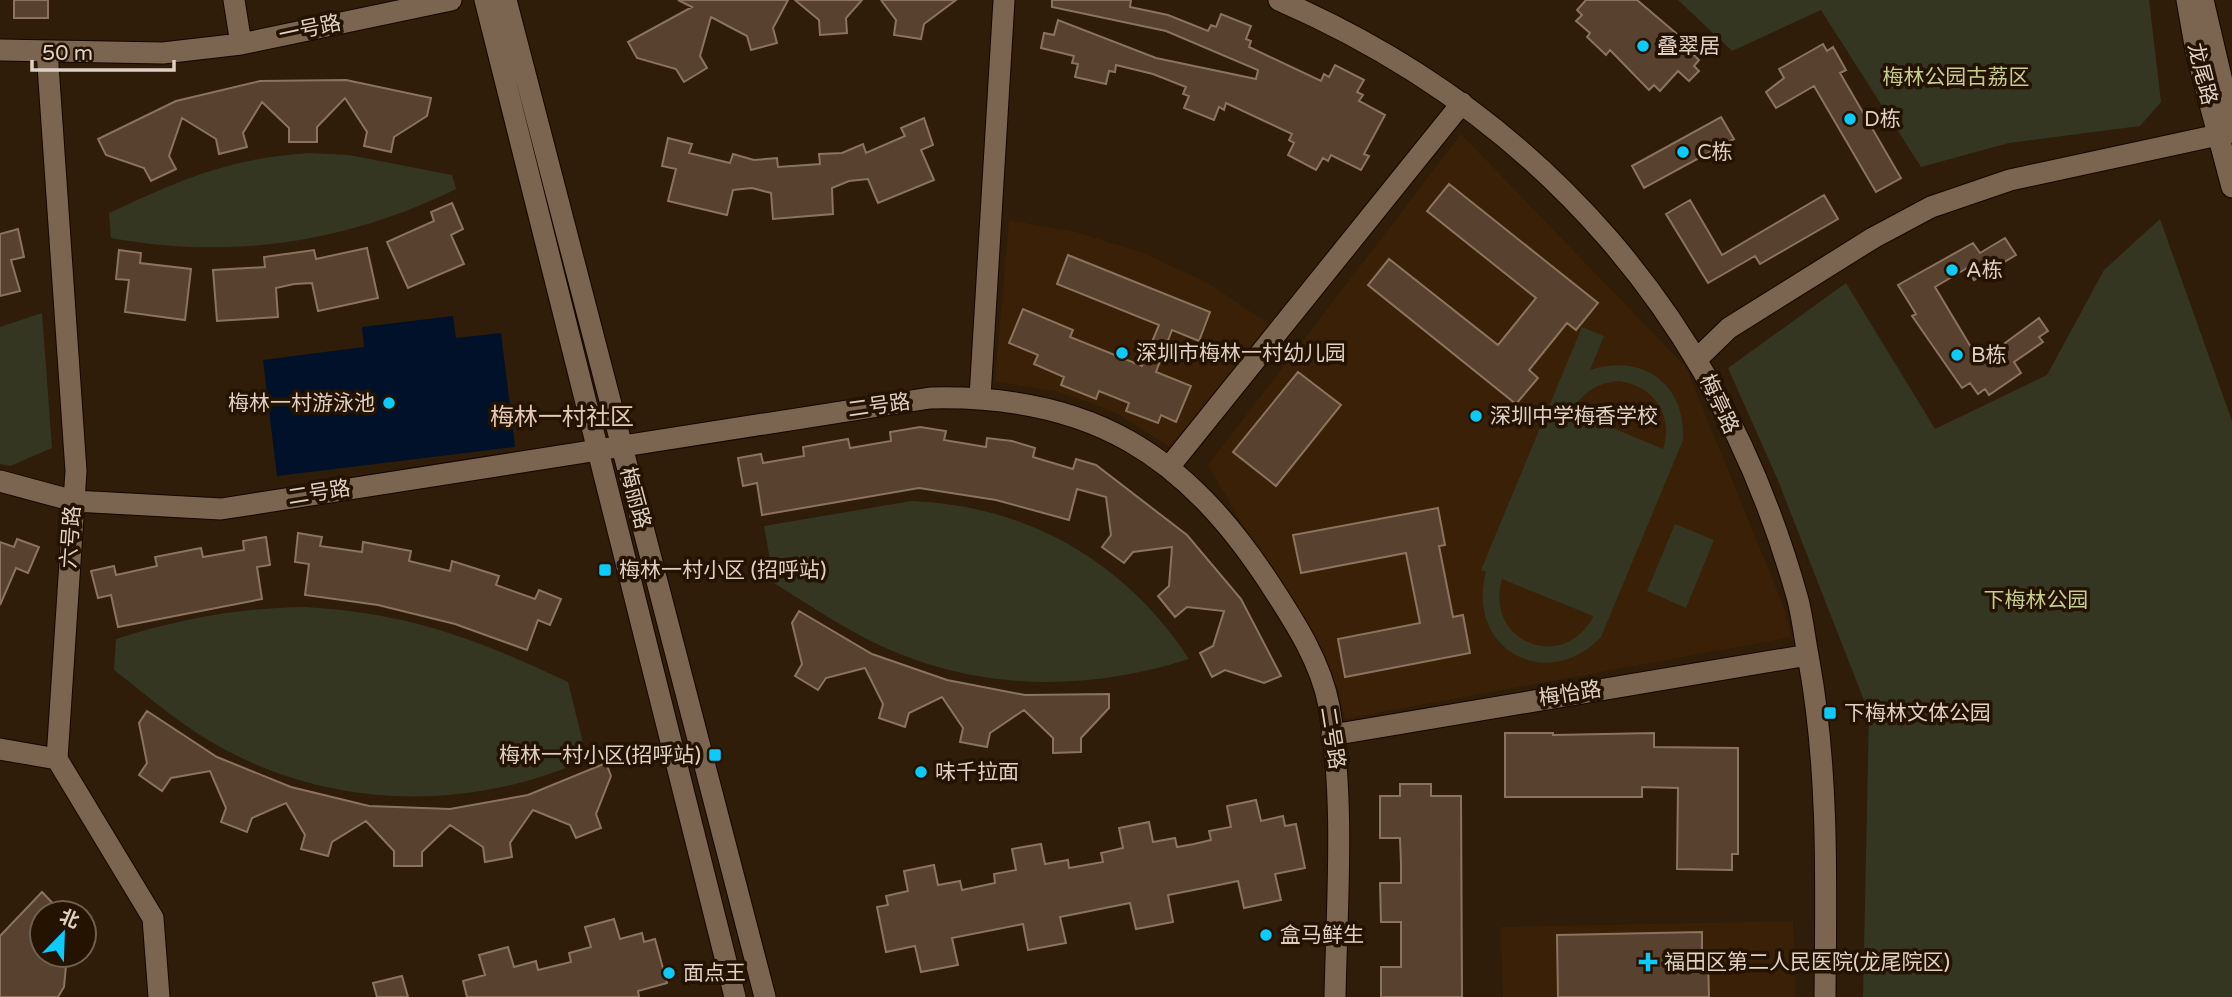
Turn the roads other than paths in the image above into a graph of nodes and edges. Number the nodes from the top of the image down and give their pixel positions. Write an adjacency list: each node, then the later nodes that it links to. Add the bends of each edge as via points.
1 (234, 0): 9 (street)
2 (451, 0): 9 (street, 一号路)
3 (485, 0): 18 (street, 梅丽路)
4 (506, 0): 17 (street, 梅丽路)
5 (1004, 0): 16 (street)
6 (1279, 0): 12 (street, 梅亭路, via 1394,58)
7 (2187, 0): 13 (street, 龙尾路, via 2196,51)
8 (2203, 0): 13 (street, 龙尾路)
9 (241, 44): 11 (street, 一号路, via 163,53)
10 (0, 50): 11 (street, 一号路)
11 (47, 51): 21 (street, 六号路, via 76,471)
12 (1462, 103): 15 (street, 梅亭路, via 1578,204 1659,300); 19 (street)
13 (2227, 131): 14 (street, 龙尾路); 15 (street, via 2010,180 1931,206 1729,328)
14 (2232, 187)
15 (1698, 358): 22 (street, 梅亭路, via 1756,482 1798,601)
16 (980, 397): 17 (street, 二号路, via 930,398); 19 (street, 二号路, via 1030,403 1080,417 1126,438)
17 (621, 444): 18 (street, 二号路); 28 (street, 梅丽路)
18 (597, 448): 21 (street, 二号路, via 221,509); 27 (street, 梅丽路)
19 (1169, 467): 23 (street, 二号路, via 1212,508 1255,561 1305,638 1328,703)
20 (0, 481): 21 (street, 二号路)
21 (74, 501): 25 (street, 六号路)
22 (1808, 655): 23 (street, 梅怡路); 30 (street, 梅亭路, via 1819,718 1827,839)
23 (1332, 735): 29 (street, 二号路, via 1338,780)
24 (0, 748): 25 (street)
25 (57, 759): 26 (street, via 153,918)
26 (159, 997)
27 (735, 997)
28 (765, 997)
29 (1335, 997)
30 (1825, 997)

